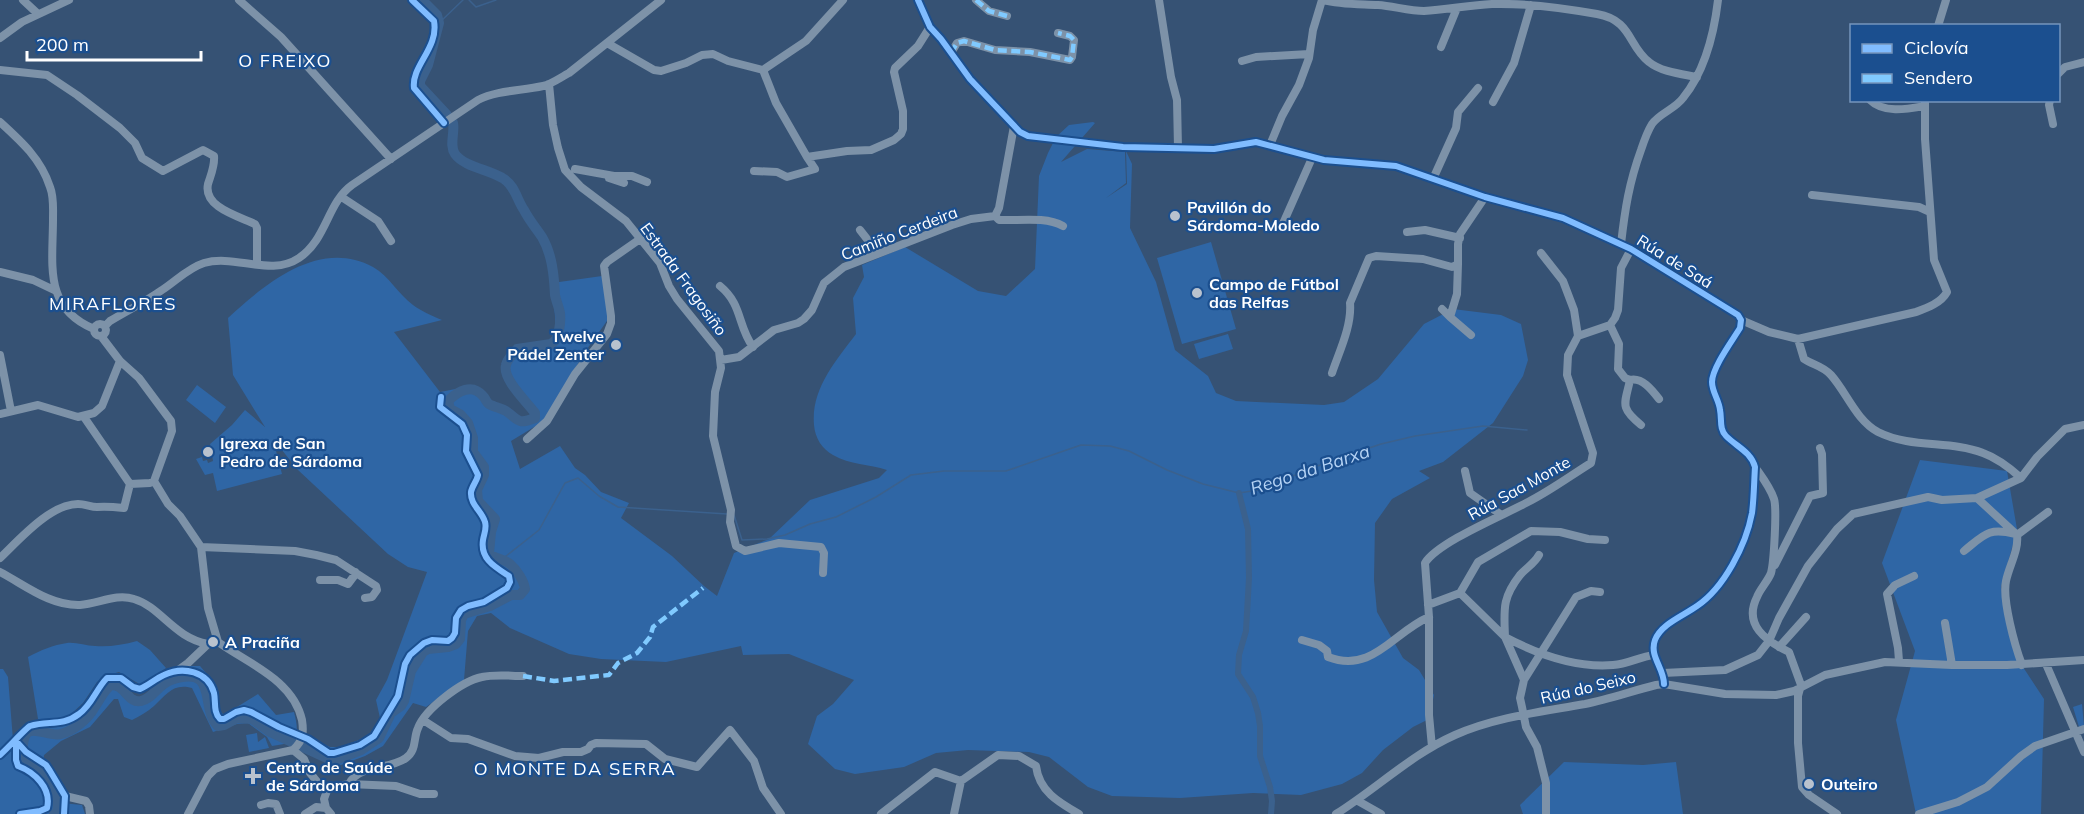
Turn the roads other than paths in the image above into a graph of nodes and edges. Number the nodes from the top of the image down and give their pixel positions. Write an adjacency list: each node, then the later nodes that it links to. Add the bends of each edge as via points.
1 (23, 0): 15 (street)
2 (69, 0): 15 (street)
3 (239, 0): 44 (street, via 281,37)
4 (661, 0): 21 (street)
5 (843, 0): 29 (street, via 806,40)
6 (918, 0): 18 (street)
7 (976, 0): 16 (street, via 989,11)
8 (1158, 0): 41 (street, via 1177,100)
9 (1323, 0): 14 (street, via 1422,11); 24 (street)
10 (1718, 0): 30 (street, via 1709,48)
11 (1946, 0): 17 (street)
12 (1493, 2): 13 (street); 14 (street)
13 (1531, 6): 30 (street, via 1600,14 1627,30 1649,63); 33 (street, via 1514,63)
14 (1457, 8): 22 (street)
15 (38, 14): 20 (street)
16 (1007, 16)
17 (1939, 24)
18 (930, 27): 23 (street); 42 (street, via 918,46 895,68 904,120 901,134 871,150)
19 (1058, 33): 23 (street, via 1074,40 1070,60 995,50 964,41 957,43)
20 (0, 38)
21 (607, 43): 29 (street, via 654,70 713,54); 31 (street)
22 (1441, 47)
23 (951, 53): 39 (street)
24 (1309, 54): 25 (street, via 1256,57); 40 (street, via 1299,85)
25 (1242, 62)
26 (2084, 62): 27 (street)
27 (2060, 69)
28 (0, 70): 67 (street, via 47,75 120,129 135,143 142,158 163,171 203,150 214,156 206,191 229,213 255,224)
29 (763, 70): 42 (street, via 776,103)
30 (1697, 77): 63 (street, via 1682,100 1656,120 1647,133 1628,189)
31 (549, 84): 44 (street, via 484,97); 46 (street, Estrada Fragosiño, via 553,125)
32 (1478, 88): 48 (street, via 1458,112 1456,128)
33 (1493, 102)
34 (1872, 102): 36 (street, via 1892,109)
35 (2050, 102): 38 (street)
36 (1925, 103): 54 (street)
37 (0, 122): 71 (street, via 33,154 50,185)
38 (2053, 123)
39 (1014, 126): 41 (street, Rúa de Saá, via 1028,136 1050,140); 55 (street)
40 (1270, 145): 41 (street, Rúa de Saá, via 1256,142 1214,149); 43 (street, Rúa de Saá)
41 (1178, 148)
42 (807, 157): 47 (street, via 815,169 787,177 777,172)
43 (1312, 158): 48 (street, Rúa de Saá, via 1396,166); 57 (street)
44 (391, 159): 67 (street, via 346,189 321,235 300,258 279,265)
45 (575, 168): 46 (street); 49 (street, via 632,176); 50 (street, via 586,175)
46 (566, 171): 61 (street, Estrada Fragosiño, via 626,221)
47 (754, 171)
48 (1433, 179): 52 (street, Rúa de Saá)
49 (647, 182)
50 (624, 183)
51 (1812, 195): 54 (street, via 1919,207)
52 (1485, 197): 60 (street); 63 (street, Rúa de Saá, via 1563,218)
53 (343, 198): 62 (street, via 378,221)
54 (1930, 212): 81 (street, via 1934,260 1947,292 1944,297 1916,312)
55 (995, 216): 56 (street, Camiño Cerdeira, via 999,220 1046,221); 65 (street, Camiño Cerdeira, via 952,225)
56 (1063, 226)
57 (1281, 228)
58 (860, 231): 65 (street)
59 (1407, 232): 60 (street, via 1425,230)
60 (1460, 238): 68 (street)
61 (640, 239): 84 (street, Estrada Fragosiño, via 660,263 677,299 719,351); 94 (street, via 604,266 611,316 607,334 574,374 547,421)
62 (391, 241)
63 (1621, 244): 64 (street, Rúa de Saá)
64 (1631, 249): 74 (street, Rúa de Saá); 75 (street, via 1621,268 1618,310)
65 (878, 253): 82 (street, Camiño Cerdeira, via 832,276 804,319 774,330)
66 (1541, 253): 80 (street, via 1563,281)
67 (257, 264): 76 (street, via 229,260 196,266)
68 (1458, 264): 73 (street, via 1457,294); 86 (street, via 1452,267 1423,260 1368,258 1350,303)
69 (0, 272): 71 (street)
70 (720, 286): 82 (street, via 736,303)
71 (54, 290): 77 (street, via 72,317)
72 (1442, 309): 73 (street)
73 (1450, 317): 78 (street)
74 (1741, 320): 81 (street, Rúa de Saá); 96 (street, via 1712,383 1722,430 1750,456)
75 (1610, 325): 80 (street); 87 (street, via 1619,344 1618,369)
76 (105, 326): 77 (street, via 98,324); 79 (street, via 106,332)
77 (94, 329): 79 (street)
78 (1471, 335)
79 (101, 336): 85 (street)
80 (1578, 336): 103 (street, Rúa Saa Monte, via 1566,369 1593,459 1528,502)
81 (1798, 339): 98 (street, via 1804,359 1832,376 1871,428 1893,438 1982,452)
82 (753, 347): 84 (street, Camiño Cerdeira, via 740,357)
83 (0, 355): 89 (street)
84 (721, 360): 112 (street, Estrada Fragosiño, via 713,436 736,546 745,551 779,543 821,547)
85 (120, 361): 91 (street, via 102,406); 99 (street, via 139,378 172,426)
86 (1332, 373)
87 (1630, 380): 88 (street, via 1641,381); 92 (street, via 1624,402)
88 (1659, 399)
89 (11, 411): 90 (street); 91 (street, via 38,405)
90 (0, 414)
91 (84, 417): 100 (street)
92 (1641, 425)
93 (2084, 425): 98 (street, via 2065,429)
94 (527, 439)
95 (1820, 448): 113 (street, via 1823,493 1810,496)
96 (1755, 467): 113 (street, via 1775,500); 130 (street, via 1752,515 1728,573 1706,600 1659,632)
97 (1465, 471): 103 (street, via 1470,493)
98 (2021, 478): 101 (street)
99 (154, 481): 100 (street); 106 (street)
100 (130, 484): 109 (street, via 124,508 78,504 56,510)
101 (1977, 498): 104 (street); 125 (street, via 1942,500 1928,496 1853,514 1808,566)
102 (2048, 512): 104 (street)
103 (1500, 514): 119 (street, Rúa Saa Monte, via 1427,559 1424,569)
104 (2017, 535): 107 (street, via 1985,534); 135 (street, via 2005,584)
105 (1605, 540): 117 (street, via 1531,531 1478,562)
106 (201, 547): 111 (street, via 295,551 336,560); 126 (street, via 208,608)
107 (1964, 551)
108 (1539, 555): 123 (street, via 1505,598)
109 (0, 558)
110 (0, 572): 127 (street, via 34,592 68,604 134,599 187,637)
111 (355, 572): 115 (street, via 348,584); 118 (street, via 376,586 372,597)
112 (823, 573)
113 (1771, 573): 125 (street, via 1755,599 1752,615 1753,623)
114 (1914, 576): 132 (street, via 1895,585 1887,594)
115 (320, 580)
116 (1600, 592): 129 (street, via 1576,597)
117 (1460, 593): 119 (street); 123 (street)
118 (365, 598)
119 (1428, 605): 120 (street, Rúa Saa Monte)
120 (1429, 617): 124 (street, via 1409,627 1376,654 1348,662 1328,657 1319,645); 144 (street, Rúa Saa Monte)
121 (1806, 617): 128 (street)
122 (1945, 623): 134 (street)
123 (1505, 637): 129 (street); 138 (street)
124 (1302, 640)
125 (1769, 641): 128 (street); 136 (street, via 1758,655 1725,670)
126 (218, 642): 127 (street); 145 (street, via 253,663 288,692 298,707 304,731)
127 (208, 645): 147 (street, via 183,667 140,689 121,678 108,678 79,714 61,724 28,727)
128 (1779, 647): 140 (street, via 1789,652)
129 (1541, 653): 130 (street, via 1592,665 1631,663); 138 (street)
130 (1654, 655): 136 (street)
131 (2084, 660): 133 (street, Rúa do Seixo)
132 (1899, 661): 134 (street, Rúa do Seixo); 140 (street, Rúa do Seixo, via 1825,675)
133 (2046, 664): 135 (street, Rúa do Seixo); 143 (street)
134 (1952, 665): 135 (street, Rúa do Seixo)
135 (2022, 665)
136 (1663, 673): 139 (street)
137 (524, 676): 142 (street, via 480,677 463,684)
138 (1524, 680): 141 (street, via 1520,698)
139 (1664, 684): 140 (street, Rúa do Seixo, via 1746,695 1786,694); 141 (street, Rúa do Seixo)
140 (1800, 688): 167 (street, via 1798,743 1802,787)
141 (1524, 714): 144 (street, Rúa do Seixo, via 1456,734); 166 (street, via 1546,783)
142 (423, 720): 149 (street, via 410,755 363,772); 160 (street, via 451,738 468,739 515,756 539,758 581,752 596,743 646,744 665,759 697,767 728,731 733,731 754,761 763,788)
143 (2080, 730): 146 (street); 168 (street, via 2035,746 1987,787 1958,802)
144 (1432, 747): 153 (street, Rúa do Seixo)
145 (295, 749): 150 (street, via 314,780); 157 (street, via 215,769)
146 (2084, 752)
147 (0, 755)
148 (961, 781): 161 (street, via 935,772); 162 (street); 163 (street, via 998,755 1019,756 1036,766 1037,777 1046,792)
149 (349, 784): 150 (street); 151 (street, via 396,786)
150 (327, 788): 155 (street, via 324,799)
151 (434, 794)
152 (64, 796): 156 (street, via 86,801)
153 (1358, 801): 164 (street, Rúa do Seixo); 165 (street)
154 (261, 805): 158 (street, via 276,804)
155 (329, 811): 159 (street, via 316,807)
156 (90, 814)
157 (188, 814)
158 (280, 814)
159 (305, 814)
160 (781, 814)
161 (881, 814)
162 (954, 814)
163 (1079, 814)
164 (1336, 814)
165 (1381, 814)
166 (1546, 814)
167 (1837, 814)
168 (1919, 814)

